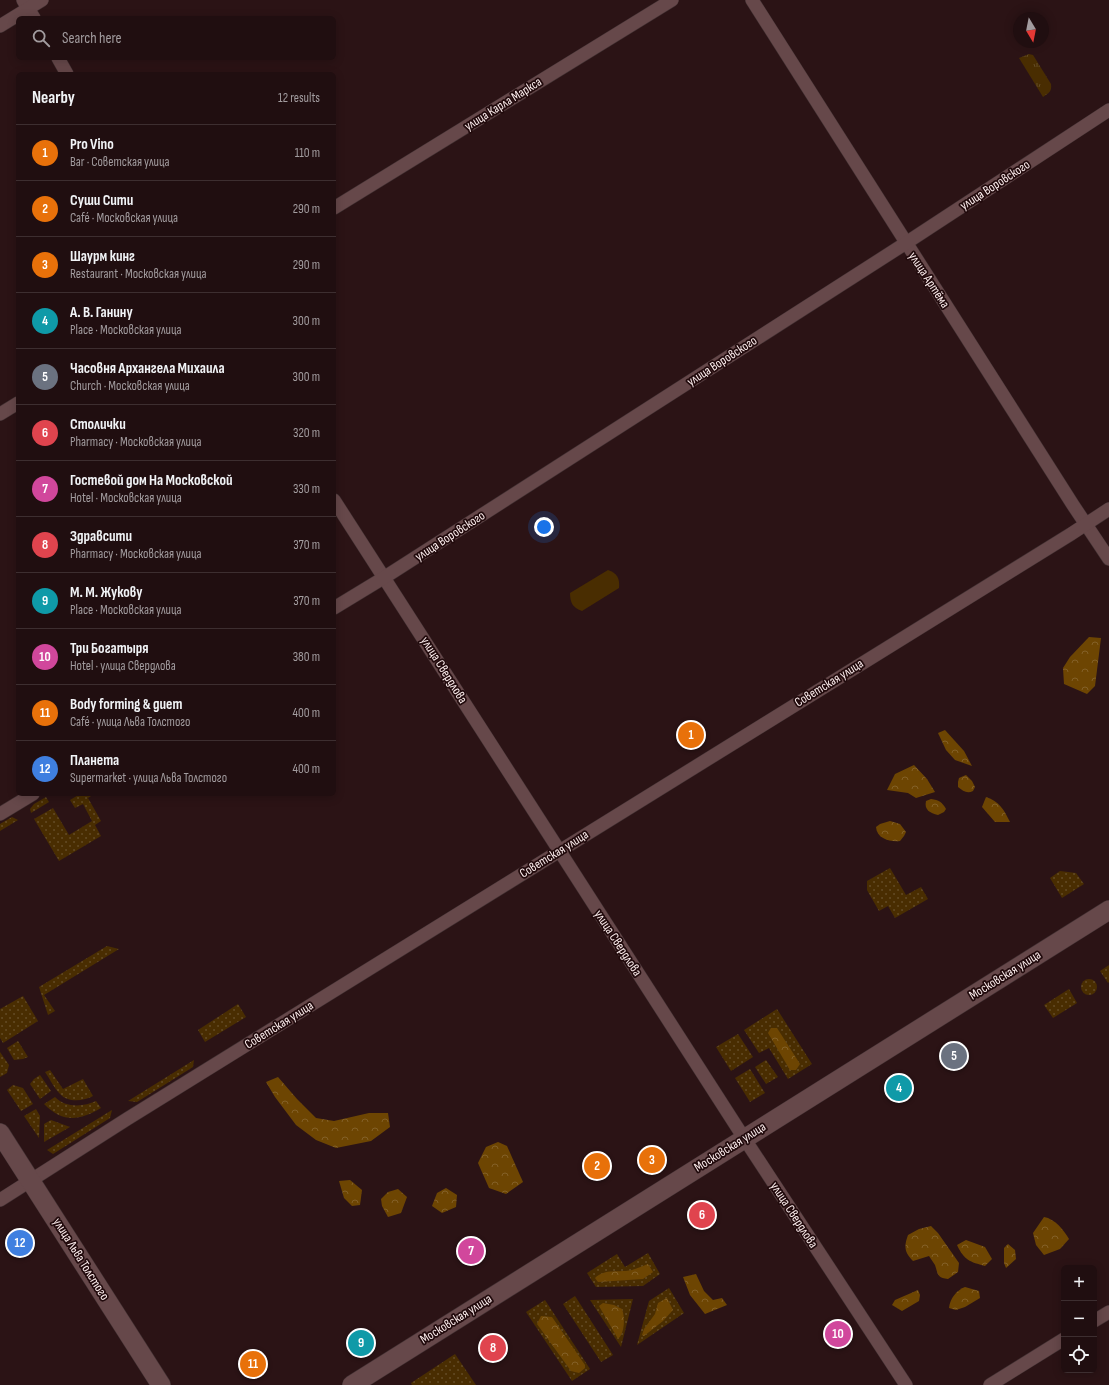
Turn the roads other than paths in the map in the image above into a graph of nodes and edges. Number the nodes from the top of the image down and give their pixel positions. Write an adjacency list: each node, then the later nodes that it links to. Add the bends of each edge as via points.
1 (42, 0): 4 (street)
2 (672, 0): 11 (street, улица Карла Маркса)
3 (752, 0): 12 (street, улица Артёма)
4 (28, 9): 6 (street)
5 (16, 16): 7 (street)
6 (16, 16)
7 (0, 26)
8 (59, 60): 9 (street)
9 (66, 72)
10 (1109, 110): 12 (street, улица Воровского)
11 (336, 207)
12 (906, 243): 17 (street, улица Артёма); 19 (street, улица Воровского)
13 (16, 404): 14 (street)
14 (0, 414)
15 (336, 503): 19 (street, улица Свердлова)
16 (1109, 509): 17 (street, Советская улица)
17 (1086, 524): 18 (street, улица Артёма); 23 (street, Советская улица)
18 (1109, 558)
19 (385, 577): 20 (street, улица Воровского); 23 (street, улица Свердлова)
20 (336, 607)
21 (30, 796): 22 (street)
22 (0, 814)
23 (559, 851): 26 (street, улица Свердлова); 27 (street, Советская улица, via 127,1118)
24 (1109, 910): 26 (street, Московская улица)
25 (0, 1133): 27 (street, улица Льва Толстого)
26 (744, 1138): 33 (street, Московская улица); 34 (street, улица Свердлова)
27 (31, 1181): 28 (street, Советская улица); 32 (street, улица Льва Толстого)
28 (0, 1200)
29 (1109, 1312): 30 (street)
30 (1097, 1319)
31 (1061, 1342): 35 (street)
32 (161, 1385)
33 (352, 1385)
34 (906, 1385)
35 (990, 1385)

